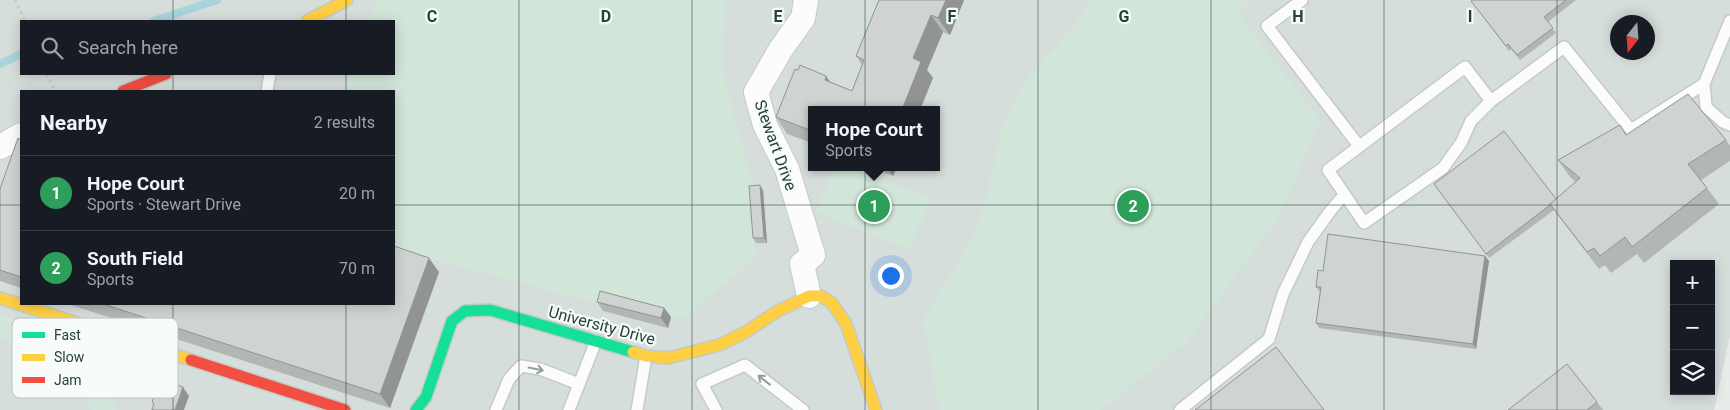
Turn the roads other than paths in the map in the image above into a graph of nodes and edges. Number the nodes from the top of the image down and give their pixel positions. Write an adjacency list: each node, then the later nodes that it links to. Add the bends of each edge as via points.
1 (347, 0): 4 (street)
2 (806, 0): 17 (street, Stewart Drive, via 803,18 756,92 765,125 788,169 813,255 802,264)
3 (1302, 0): 15 (lane, via 1267,26)
4 (309, 20)
5 (1730, 21): 8 (lane)
6 (163, 75): 9 (street)
7 (270, 75): 10 (lane)
8 (1704, 84): 11 (lane, via 1631,130 1564,47); 12 (lane, via 1706,107)
9 (126, 90)
10 (267, 90)
11 (1491, 101): 15 (lane, via 1464,66); 16 (lane, via 1471,121 1461,144 1443,168 1364,223)
12 (1730, 125)
13 (20, 135): 14 (street)
14 (0, 146)
15 (1359, 146): 16 (lane, via 1328,170)
16 (1344, 195): 34 (lane, via 1308,242 1283,294 1269,339)
17 (809, 296): 24 (street, University Drive, via 719,345 668,358); 33 (street, via 821,296 832,303 846,324)
18 (0, 298): 19 (street)
19 (20, 304)
20 (22, 305): 21 (street)
21 (62, 318)
22 (596, 341): 24 (street, University Drive); 25 (lane); 27 (street, University Drive, via 490,310 466,311 452,320 426,397)
23 (178, 356): 26 (street)
24 (646, 356): 30 (lane)
25 (579, 384): 28 (lane, one-way to 25, via 509,379 521,366 540,369); 29 (lane)
26 (345, 410)
27 (416, 410)
28 (496, 410)
29 (569, 410)
30 (637, 410)
31 (716, 410): 32 (lane, one-way to 31, via 745,365 702,384)
32 (803, 410)
33 (876, 410)
34 (1180, 410)

